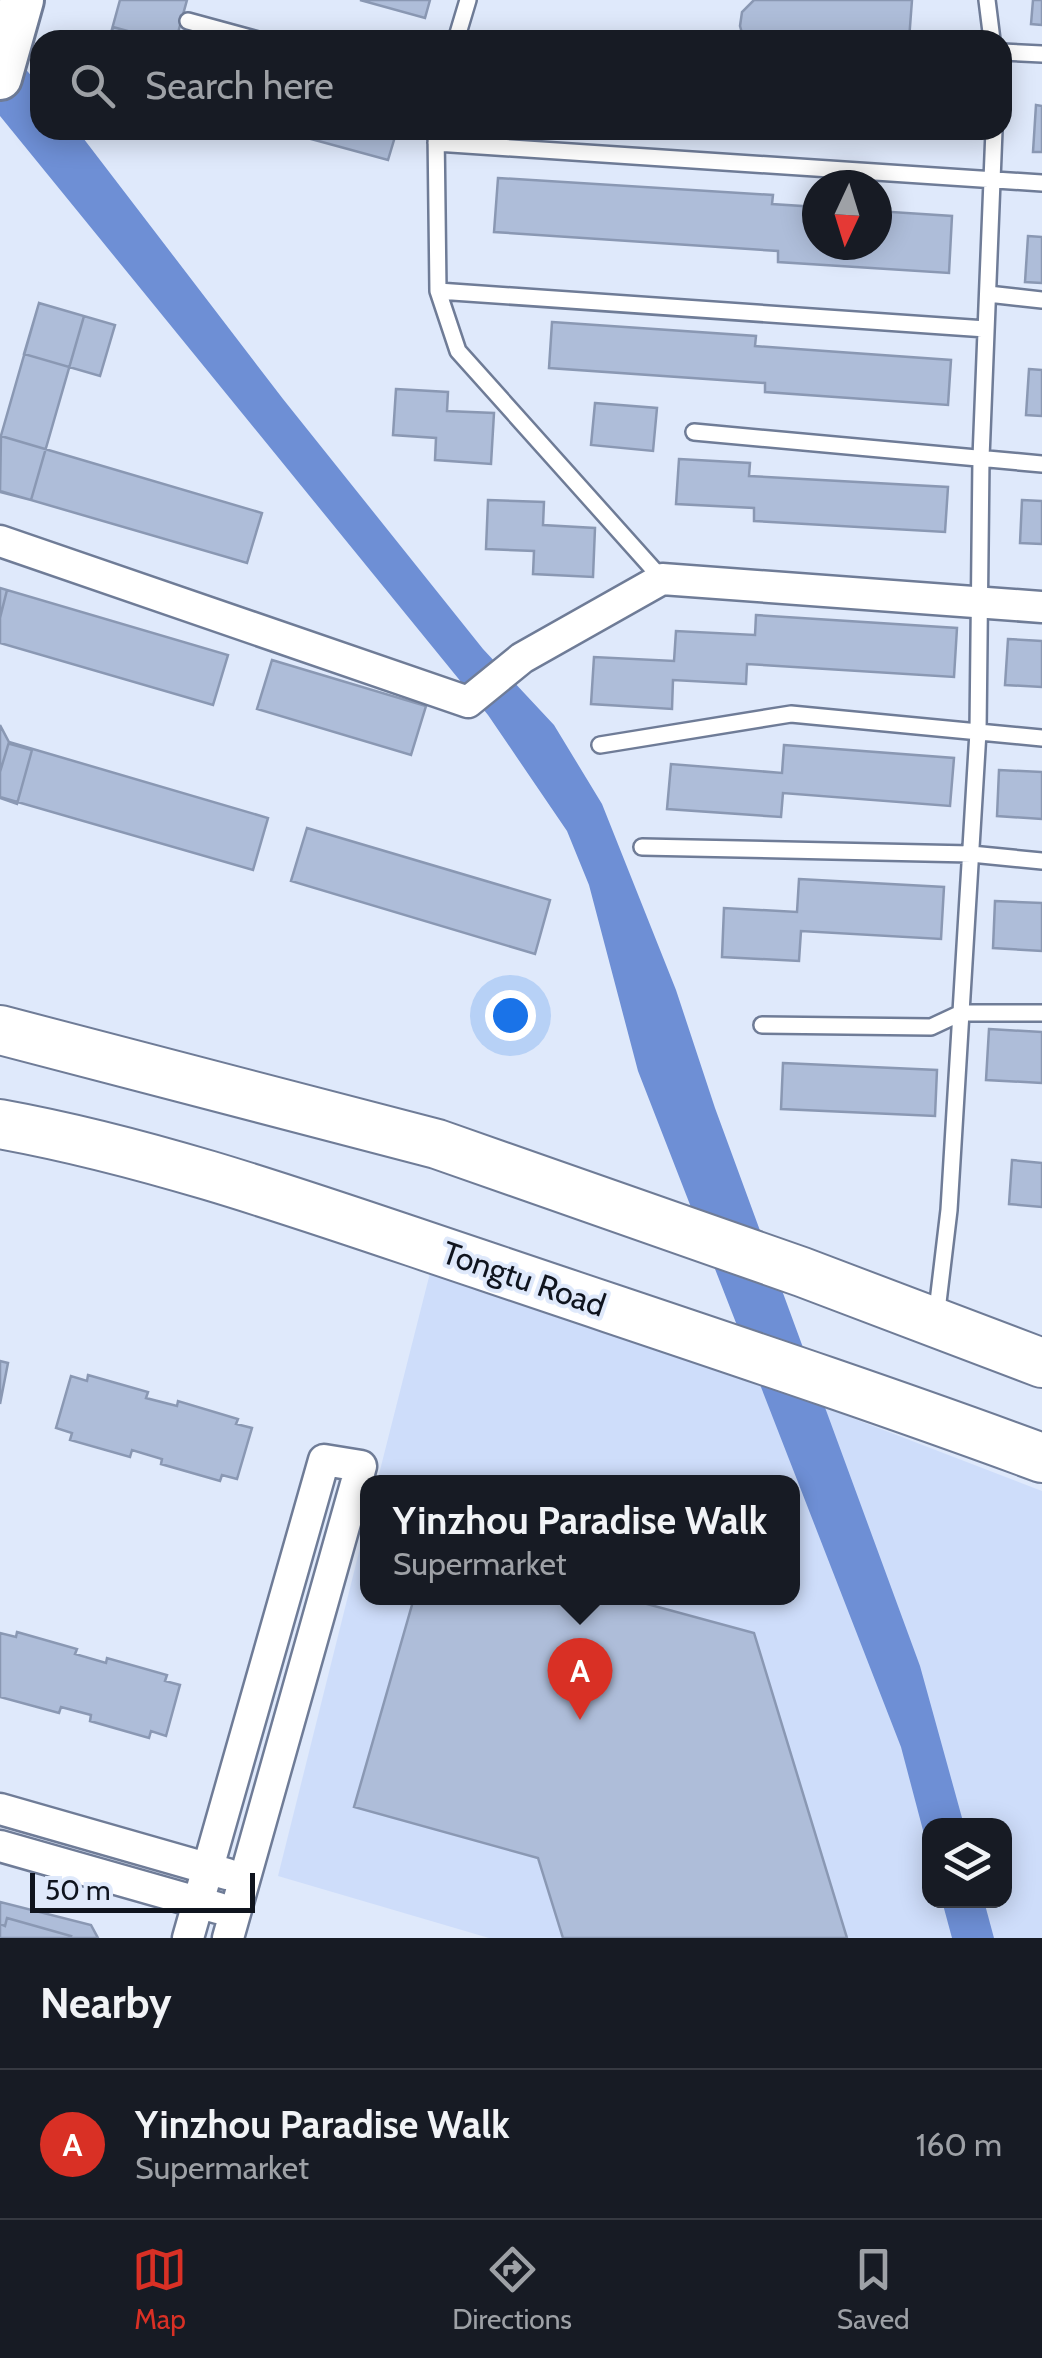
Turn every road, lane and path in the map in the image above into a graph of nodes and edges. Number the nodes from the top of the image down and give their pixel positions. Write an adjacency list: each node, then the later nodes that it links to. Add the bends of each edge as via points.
1 (468, 0): 6 (lane)
2 (987, 0): 7 (lane)
3 (20, 6): 10 (main road)
4 (188, 21): 5 (lane)
5 (221, 30)
6 (459, 30)
7 (991, 30)
8 (1012, 52): 9 (lane)
9 (1042, 54)
10 (0, 78)
11 (436, 140): 16 (lane)
12 (475, 140): 14 (lane)
13 (994, 140): 14 (lane)
14 (994, 180): 15 (lane); 17 (lane)
15 (1042, 183)
16 (438, 291): 19 (lane); 24 (lane, via 458,351)
17 (988, 294): 18 (lane); 19 (lane)
18 (1042, 300)
19 (986, 329): 21 (lane)
20 (694, 432): 21 (lane)
21 (982, 458): 22 (lane); 25 (lane)
22 (1042, 464)
23 (0, 541): 24 (street, via 468,702 522,658)
24 (662, 580): 25 (street)
25 (982, 602): 26 (street); 27 (lane)
26 (1042, 606)
27 (978, 732): 28 (lane); 29 (lane, via 790,714); 31 (lane)
28 (1042, 738)
29 (600, 745)
30 (642, 846): 31 (lane)
31 (971, 854): 32 (lane); 33 (lane)
32 (1042, 861)
33 (961, 1012): 34 (lane); 35 (lane, via 931,1027); 38 (lane)
34 (1042, 1013)
35 (762, 1024)
36 (0, 1030): 38 (main road, via 437,1144)
37 (0, 1124): 40 (main road, Tongtu Road, via 68,1136 296,1202)
38 (936, 1323): 39 (main road)
39 (1042, 1363)
40 (1042, 1458)
41 (0, 1809): 43 (street)
42 (0, 1846): 45 (street)
43 (208, 1869): 44 (street); 44 (street, via 324,1460 361,1466); 45 (street)
44 (244, 1879): 46 (street)
45 (198, 1902): 46 (street); 47 (street)
46 (232, 1925)
47 (188, 1938)

